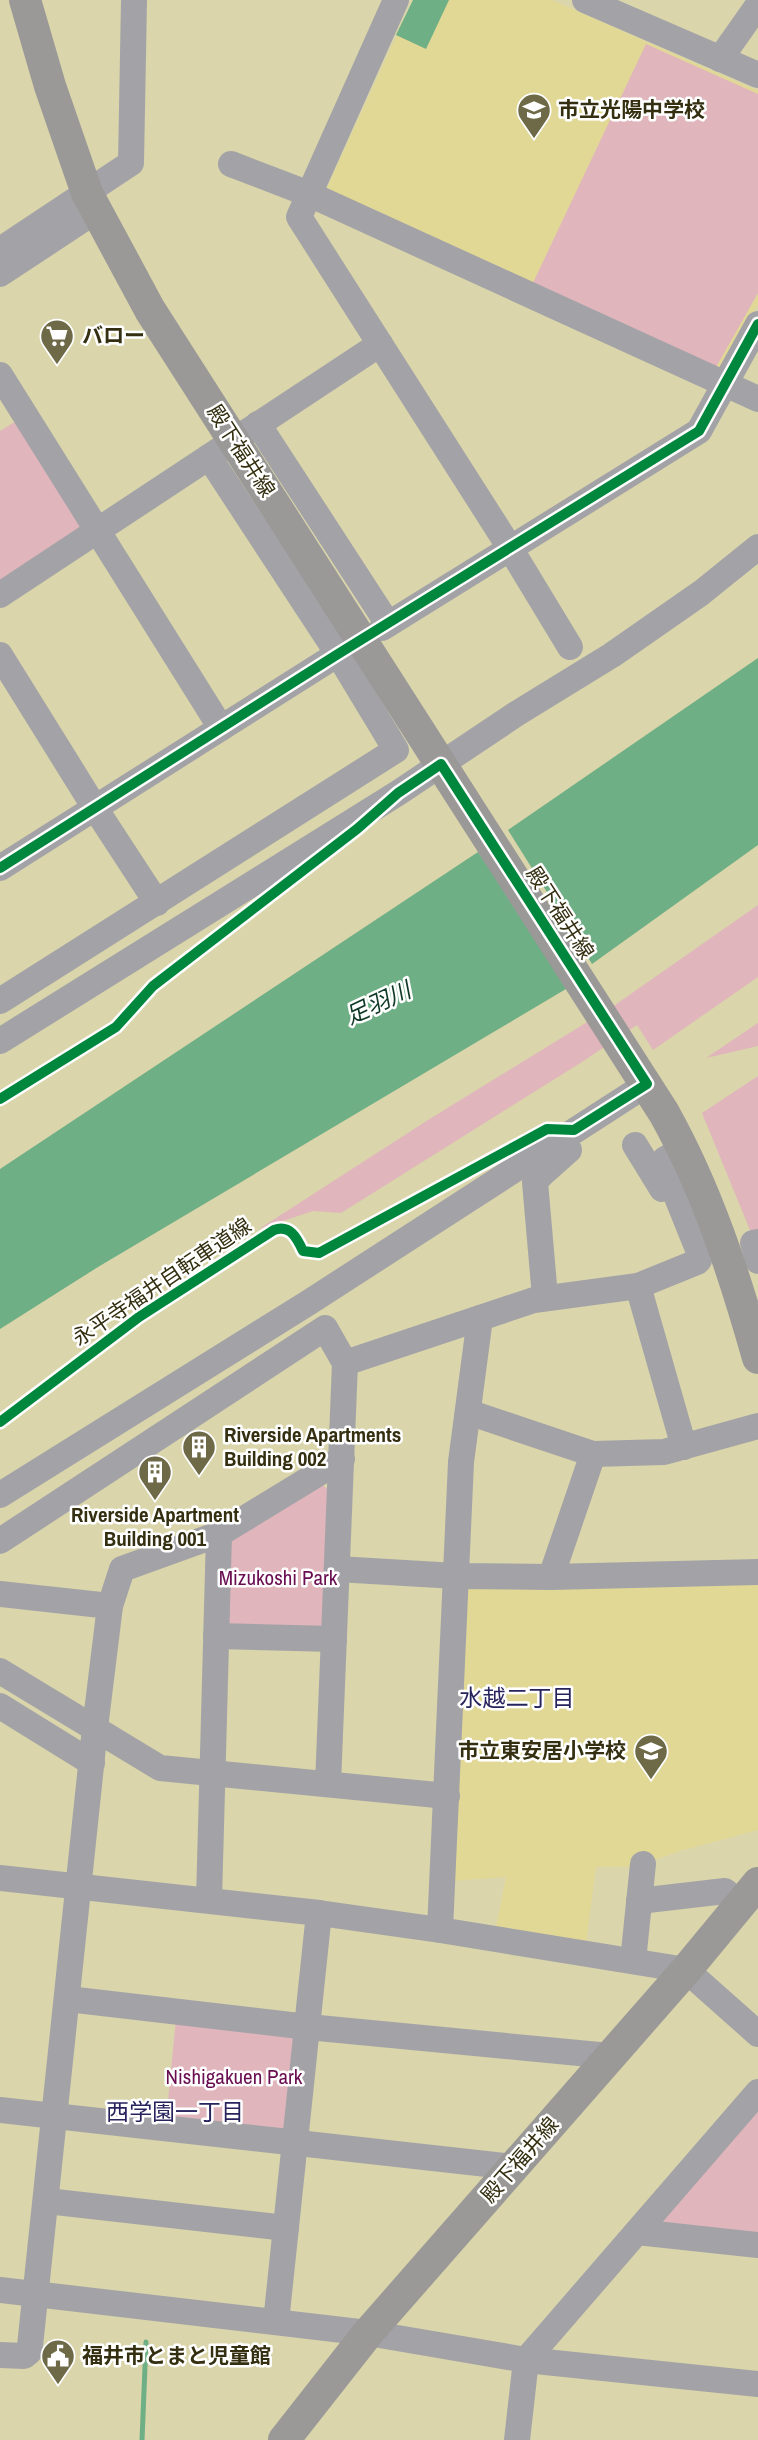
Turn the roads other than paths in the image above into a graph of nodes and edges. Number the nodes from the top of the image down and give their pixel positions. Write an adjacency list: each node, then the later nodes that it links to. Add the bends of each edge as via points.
1 (25, 0): 11 (main road, 殿下福井線)
2 (134, 0): 11 (street, via 131,163)
3 (396, 0): 10 (street)
4 (585, 0): 6 (street)
5 (758, 5): 7 (street)
6 (629, 9): 7 (street)
7 (720, 59): 8 (street)
8 (758, 75)
9 (231, 164): 10 (street)
10 (309, 194): 15 (street, via 299,217); 17 (street)
11 (92, 202): 12 (street); 13 (street); 19 (main road, 殿下福井線, via 150,310)
12 (0, 250)
13 (0, 274)
14 (758, 324): 17 (street)
15 (380, 344): 19 (street); 22 (street)
16 (0, 375): 20 (street)
17 (724, 384): 18 (street); 22 (street, via 699,430)
18 (758, 399)
19 (234, 440): 20 (street); 22 (street, via 385,626); 25 (street); 28 (main road, 殿下福井線)
20 (98, 530): 23 (street); 27 (street)
21 (758, 547): 28 (street, via 612,655)
22 (510, 548): 24 (street)
23 (0, 595)
24 (570, 647)
25 (338, 654): 27 (street); 31 (street, via 397,750)
26 (0, 655): 30 (street)
27 (221, 728): 30 (street)
28 (441, 764): 29 (street); 36 (main road, 殿下福井線)
29 (398, 793): 31 (street, via 377,791); 35 (street)
30 (94, 808): 32 (street); 33 (street)
31 (283, 822): 33 (street)
32 (0, 868)
33 (157, 903): 34 (street)
34 (0, 1001)
35 (0, 1041)
36 (647, 1084): 37 (street); 39 (main road, 殿下福井線)
37 (608, 1108): 44 (street, via 592,1131 535,1182); 53 (street)
38 (635, 1145): 42 (street, via 660,1184)
39 (683, 1149): 42 (street, via 663,1163 700,1255); 46 (main road, 殿下福井線, via 713,1215)
40 (758, 1242): 41 (street, via 753,1243)
41 (758, 1261)
42 (690, 1266): 43 (street)
43 (638, 1286): 44 (street); 50 (street)
44 (545, 1297): 45 (street)
45 (480, 1318): 47 (street); 48 (street)
46 (758, 1358)
47 (345, 1363): 52 (street); 55 (street, via 325,1328)
48 (468, 1412): 51 (street); 58 (street)
49 (758, 1426): 50 (street)
50 (684, 1447): 51 (street)
51 (593, 1454): 59 (street)
52 (342, 1459): 54 (street); 56 (street)
53 (0, 1495)
54 (219, 1534): 61 (street, via 122,1569); 62 (street)
55 (0, 1541)
56 (337, 1569): 58 (street); 63 (street)
57 (758, 1572): 59 (street)
58 (456, 1576): 59 (street); 70 (street)
59 (551, 1577)
60 (0, 1594): 61 (street)
61 (110, 1606): 66 (street)
62 (216, 1636): 63 (street); 68 (street)
63 (334, 1639): 69 (street)
64 (0, 1671): 66 (street)
65 (0, 1706): 67 (street)
66 (95, 1728): 67 (street); 68 (street, via 160,1768)
67 (92, 1763): 73 (street)
68 (212, 1772): 69 (street); 75 (street)
69 (328, 1784): 70 (street)
70 (447, 1796): 78 (street)
71 (643, 1864): 76 (street)
72 (0, 1878): 73 (street)
73 (80, 1886): 75 (street); 81 (street)
74 (749, 1894): 76 (street, via 725,1891); 80 (main road, 殿下福井線)
75 (209, 1900): 77 (street)
76 (639, 1901): 79 (street)
77 (319, 1913): 78 (street); 82 (street)
78 (440, 1930): 79 (street)
79 (634, 1961): 80 (street)
80 (686, 1970): 83 (street); 84 (main road, 殿下福井線)
81 (68, 1999): 82 (street); 87 (street)
82 (309, 2027): 84 (street); 88 (street)
83 (758, 2034)
84 (610, 2056): 89 (main road, 殿下福井線)
85 (758, 2092): 92 (street)
86 (0, 2110): 87 (street)
87 (55, 2116): 88 (street); 90 (street)
88 (296, 2143): 89 (street); 91 (street)
89 (514, 2167): 97 (main road, 殿下福井線)
90 (47, 2201): 91 (street); 95 (street)
91 (286, 2228): 96 (street)
92 (637, 2232): 93 (street); 99 (street)
93 (758, 2245)
94 (0, 2290): 95 (street)
95 (35, 2295): 96 (street); 98 (street, via 29,2351 24,2356)
96 (276, 2322): 97 (street)
97 (368, 2333): 99 (street); 101 (main road, 殿下福井線)
98 (0, 2356)
99 (526, 2360): 100 (street); 102 (street)
100 (758, 2384)
101 (284, 2440)
102 (517, 2440)

